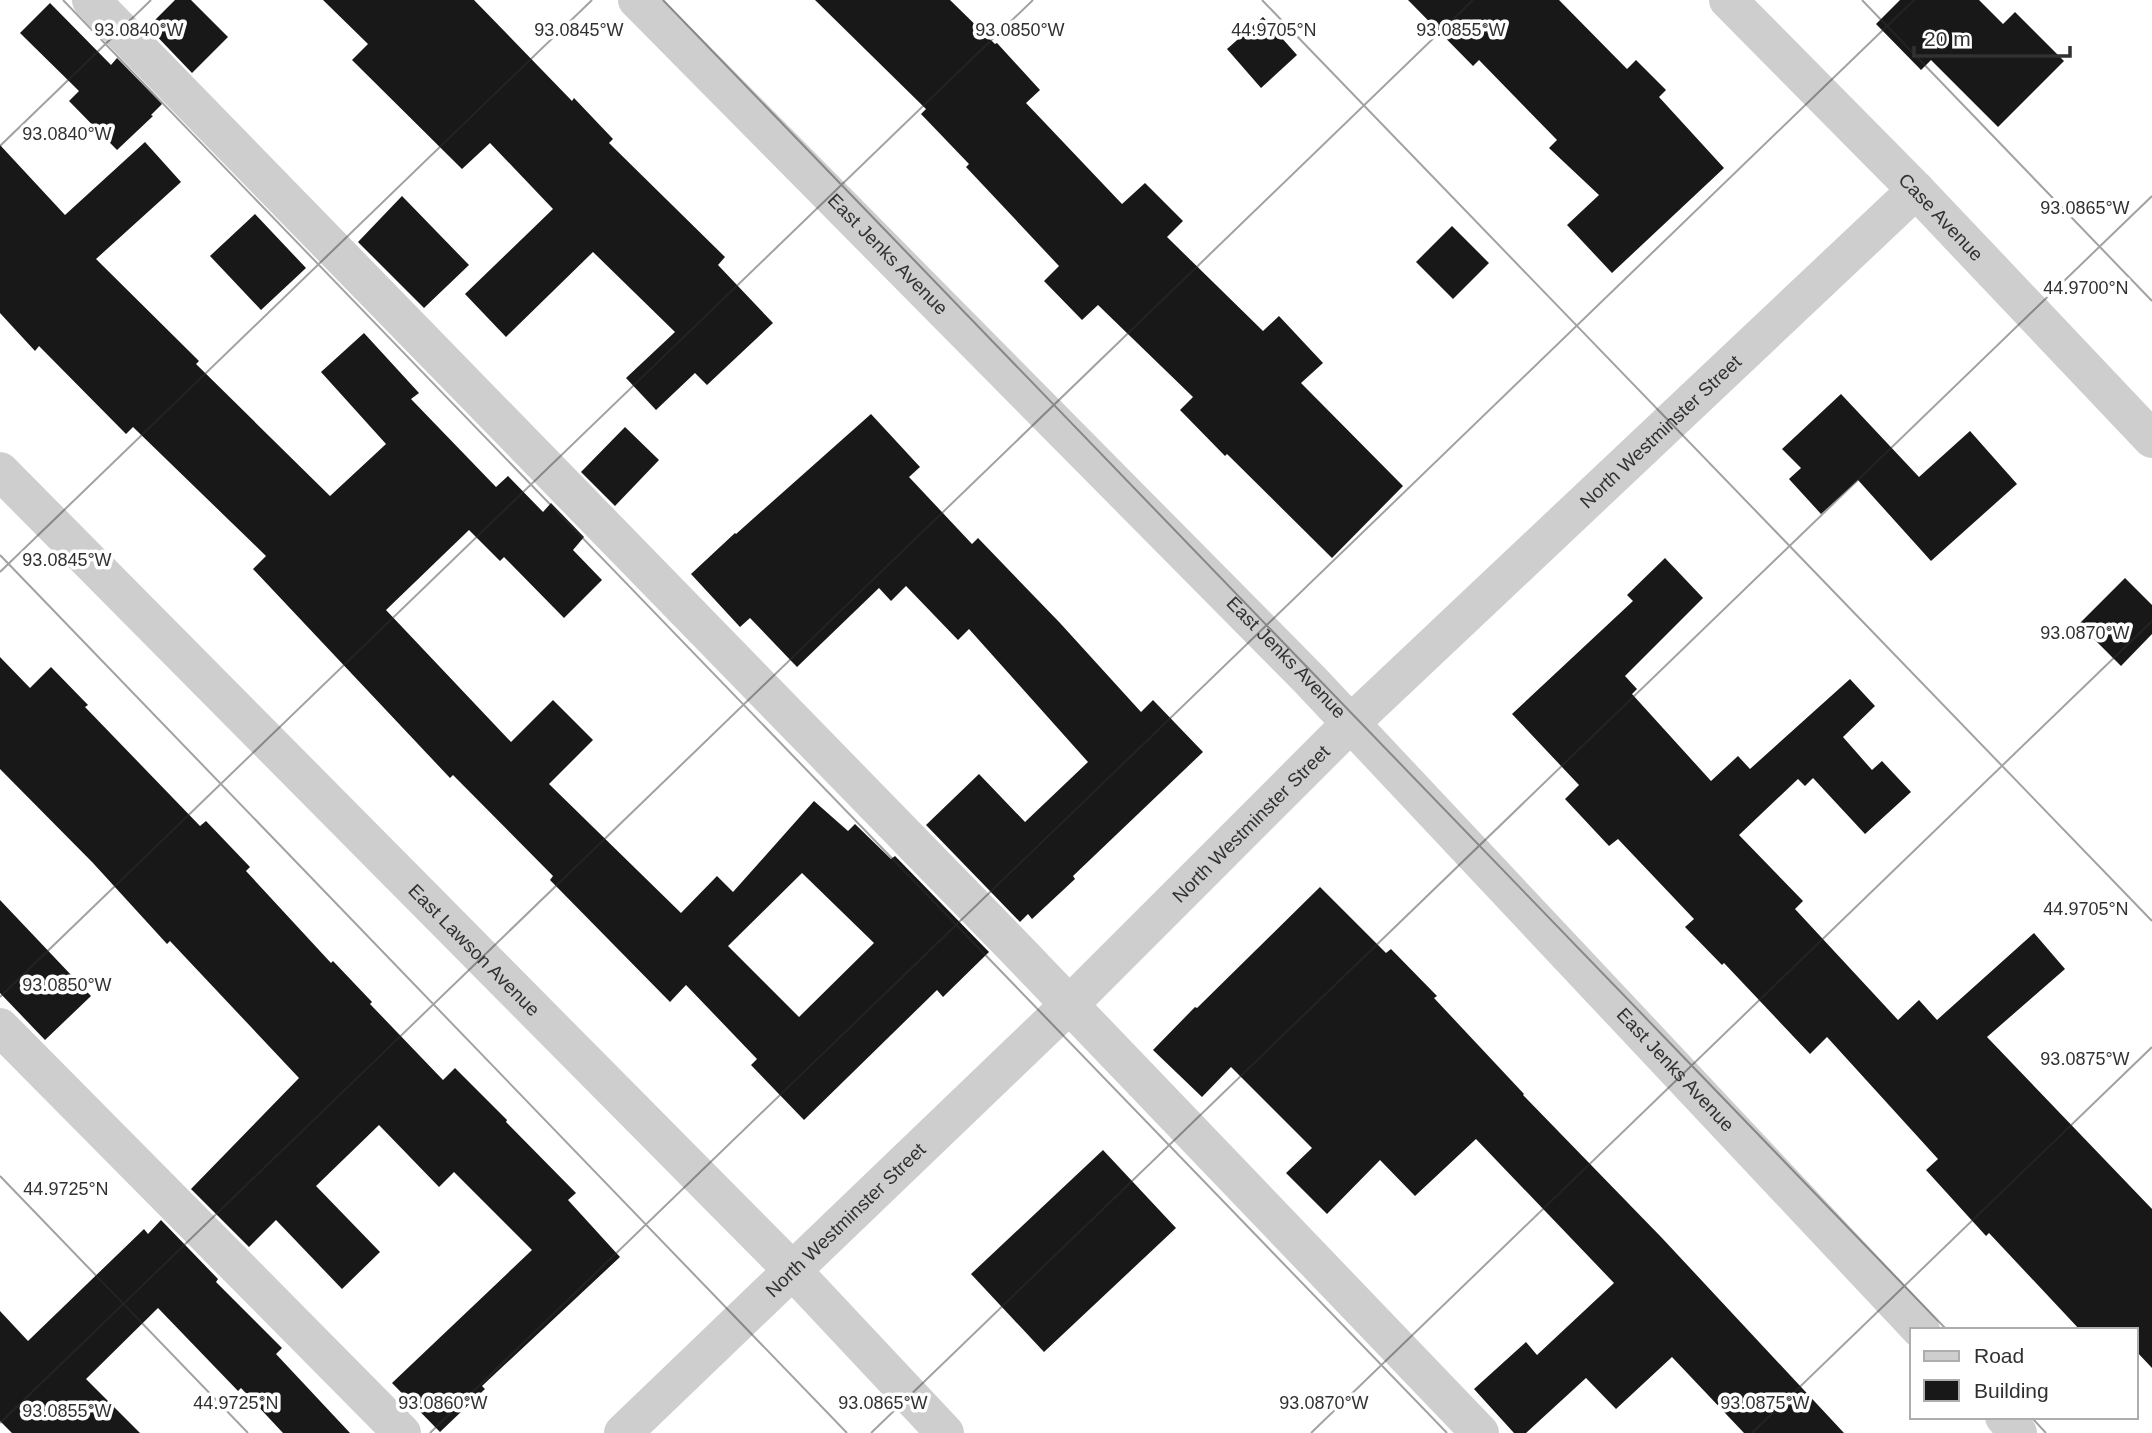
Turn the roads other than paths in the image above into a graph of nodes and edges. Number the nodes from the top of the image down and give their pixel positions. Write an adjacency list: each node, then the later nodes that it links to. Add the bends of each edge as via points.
1 (91, 0): 8 (street)
2 (637, 0): 7 (street, East Jenks Avenue)
3 (1728, 0): 4 (street, Case Avenue)
4 (1916, 190): 5 (street, Case Avenue); 7 (street, North Westminster Street)
5 (2152, 439)
6 (0, 471): 10 (street, East Lawson Avenue)
7 (1351, 723): 8 (street, North Westminster Street); 11 (street, East Jenks Avenue)
8 (1070, 1004): 10 (street, North Westminster Street); 16 (street)
9 (0, 1027): 13 (street)
10 (793, 1271): 14 (street, North Westminster Street); 15 (street, East Lawson Avenue)
11 (1919, 1328)
12 (2006, 1419): 17 (street)
13 (402, 1433)
14 (623, 1433)
15 (946, 1433)
16 (1480, 1433)
17 (2018, 1433)

